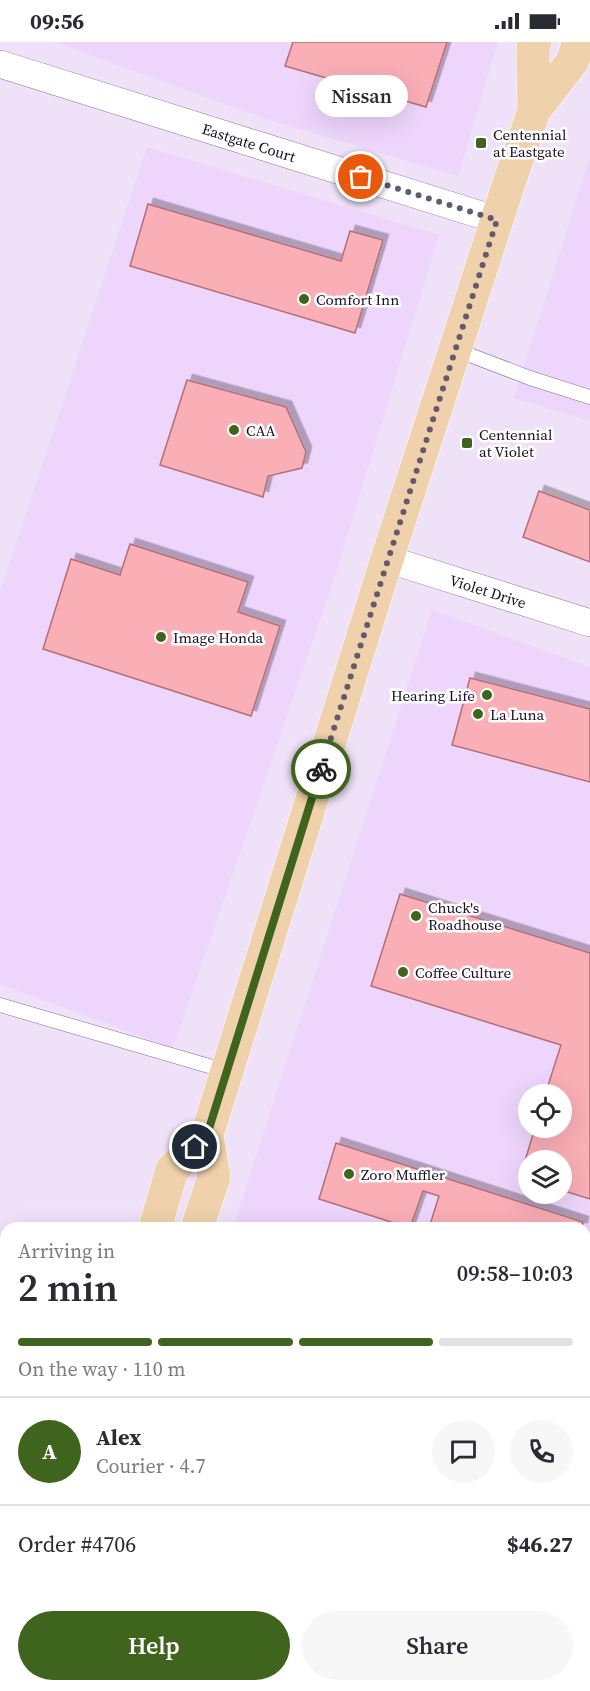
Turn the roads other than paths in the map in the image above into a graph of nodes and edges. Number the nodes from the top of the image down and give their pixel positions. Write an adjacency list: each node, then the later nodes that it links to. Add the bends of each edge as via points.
1 (535, 42): 4 (main road)
2 (579, 42): 4 (main road, via 572,62)
3 (0, 64): 5 (street, Eastgate Court)
4 (534, 111): 5 (main road)
5 (497, 220): 6 (main road)
6 (454, 349): 7 (lane); 8 (main road)
7 (590, 397)
8 (387, 559): 9 (street, Violet Drive); 11 (main road)
9 (590, 623)
10 (0, 1005): 11 (lane)
11 (226, 1071): 12 (main road)
12 (207, 1135): 13 (main road, via 172,1170); 14 (main road, via 214,1177)
13 (157, 1222)
14 (199, 1222)

